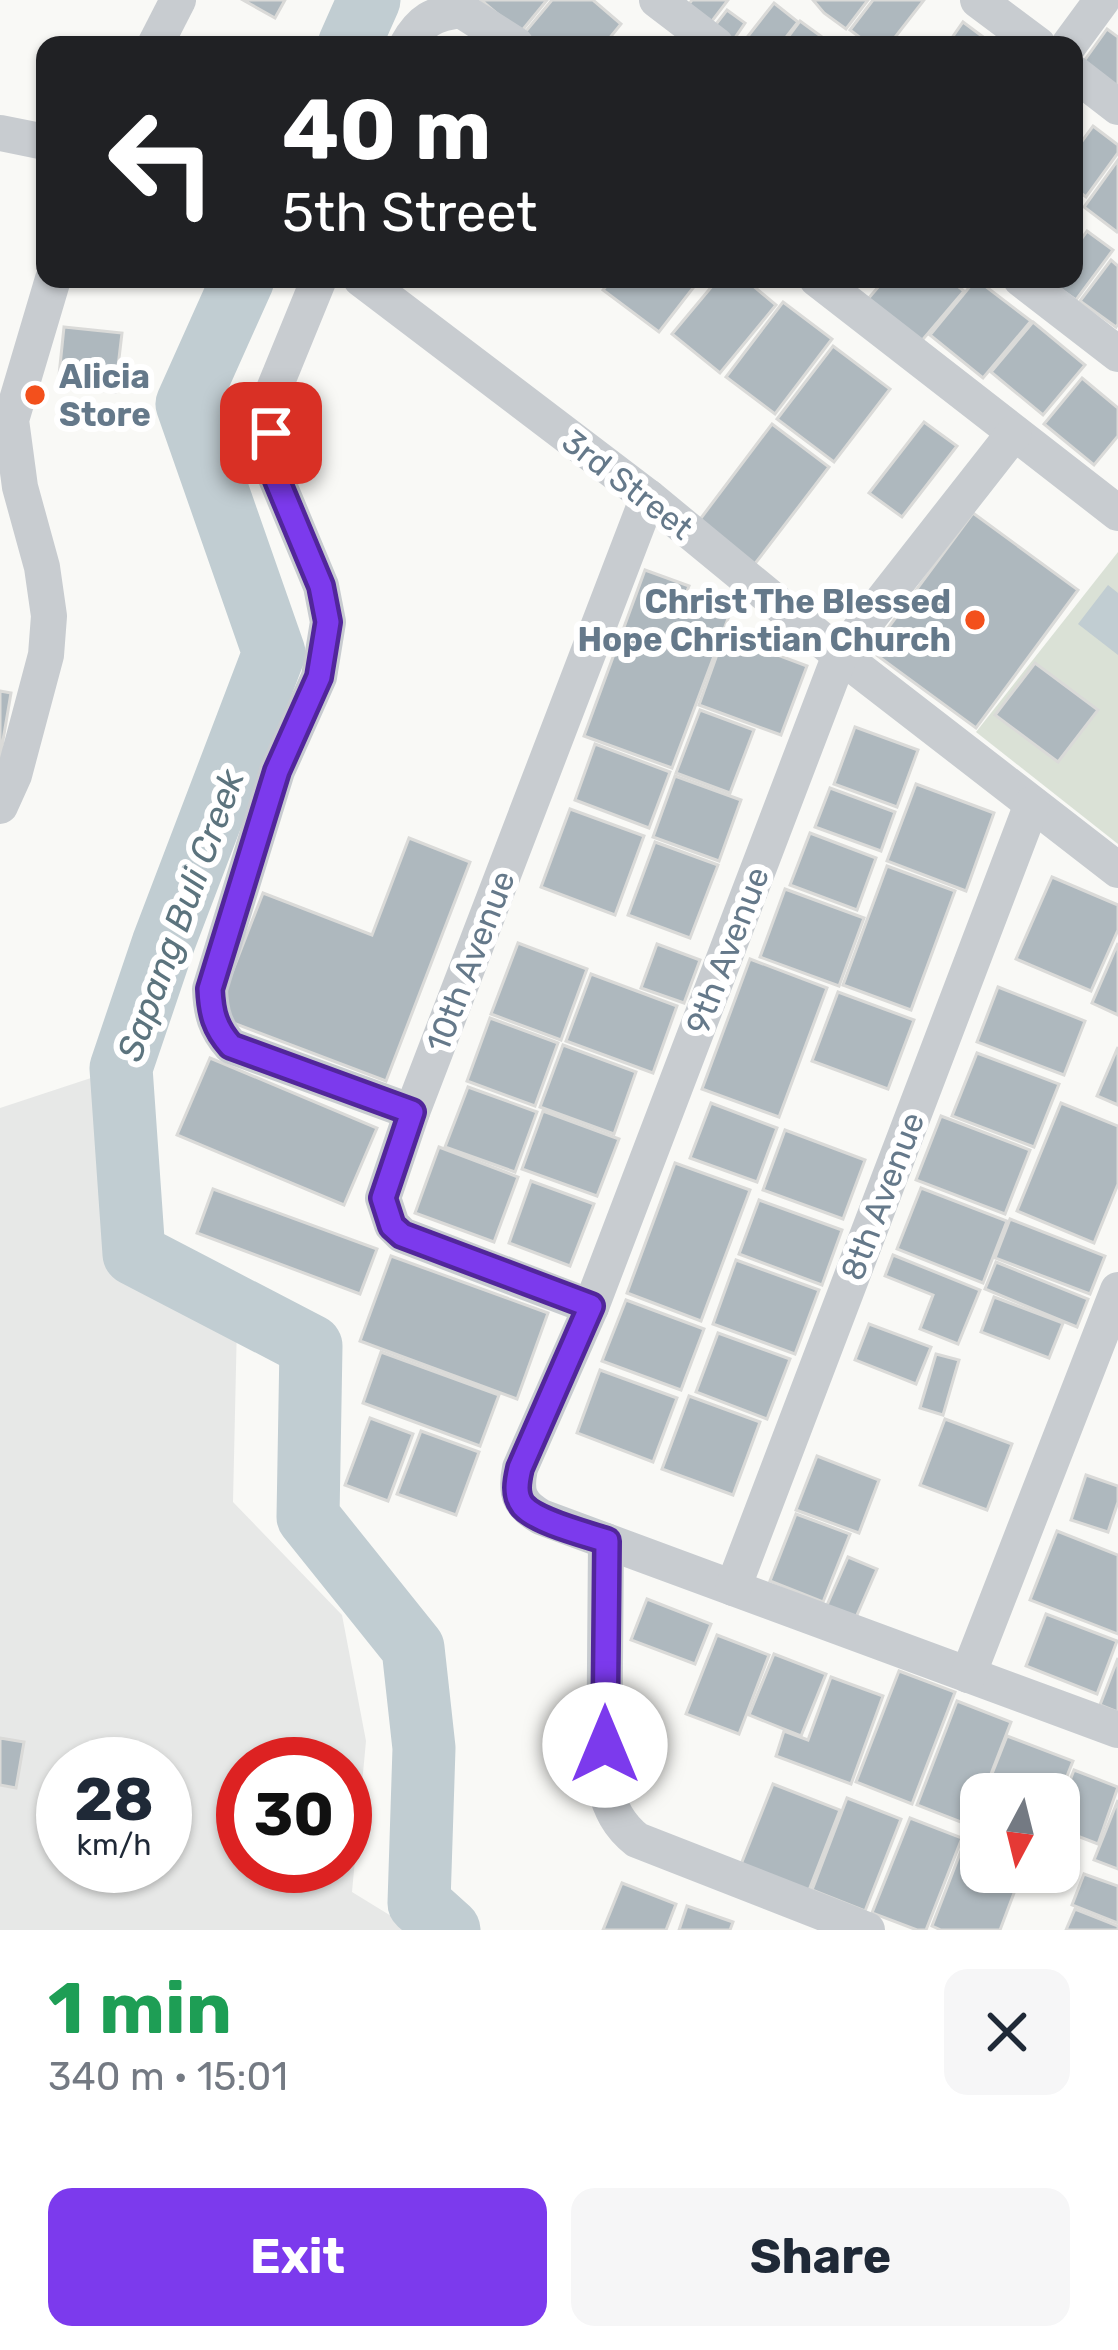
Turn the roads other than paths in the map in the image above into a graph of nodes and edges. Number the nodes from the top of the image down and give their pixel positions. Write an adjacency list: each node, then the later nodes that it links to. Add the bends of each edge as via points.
1 (178, 0): 5 (street)
2 (658, 0): 8 (street)
3 (978, 0): 9 (street)
4 (1102, 0): 10 (street)
5 (160, 36)
6 (412, 36): 7 (street, via 437,13 460,10)
7 (502, 36)
8 (704, 36)
9 (1026, 36)
10 (1076, 36)
11 (1083, 80): 12 (street)
12 (1118, 107)
13 (0, 133): 14 (street)
14 (36, 140)
15 (50, 288): 21 (street)
16 (315, 288): 30 (street, via 270,399 271,466 328,622 319,677 277,771 210,989 211,1010 231,1046)
17 (373, 288): 23 (street, 3rd Street)
18 (829, 288): 22 (street)
19 (1033, 288): 20 (street)
20 (1118, 354)
21 (6, 419): 26 (street, via 49,616 46,656)
22 (1014, 433): 24 (street); 25 (street, 9th Avenue)
23 (648, 497): 25 (street, 3rd Street); 30 (street, 10th Avenue)
24 (1118, 513)
25 (840, 655): 27 (street, 3rd Street); 32 (street, 9th Avenue)
26 (18, 689): 28 (street, via 14,775)
27 (1031, 804): 29 (street, 3rd Street); 34 (street, 8th Avenue)
28 (0, 806)
29 (1118, 870)
30 (412, 1112): 32 (street, 10th Avenue, via 383,1198 392,1226 418,1243)
31 (1118, 1290): 35 (street)
32 (591, 1306): 33 (street, 9th Avenue, via 516,1487 523,1506 541,1517)
33 (607, 1541): 34 (street); 37 (street, via 604,1786 622,1828)
34 (733, 1588): 35 (street)
35 (968, 1675): 36 (street)
36 (1118, 1730)
37 (867, 1930)

